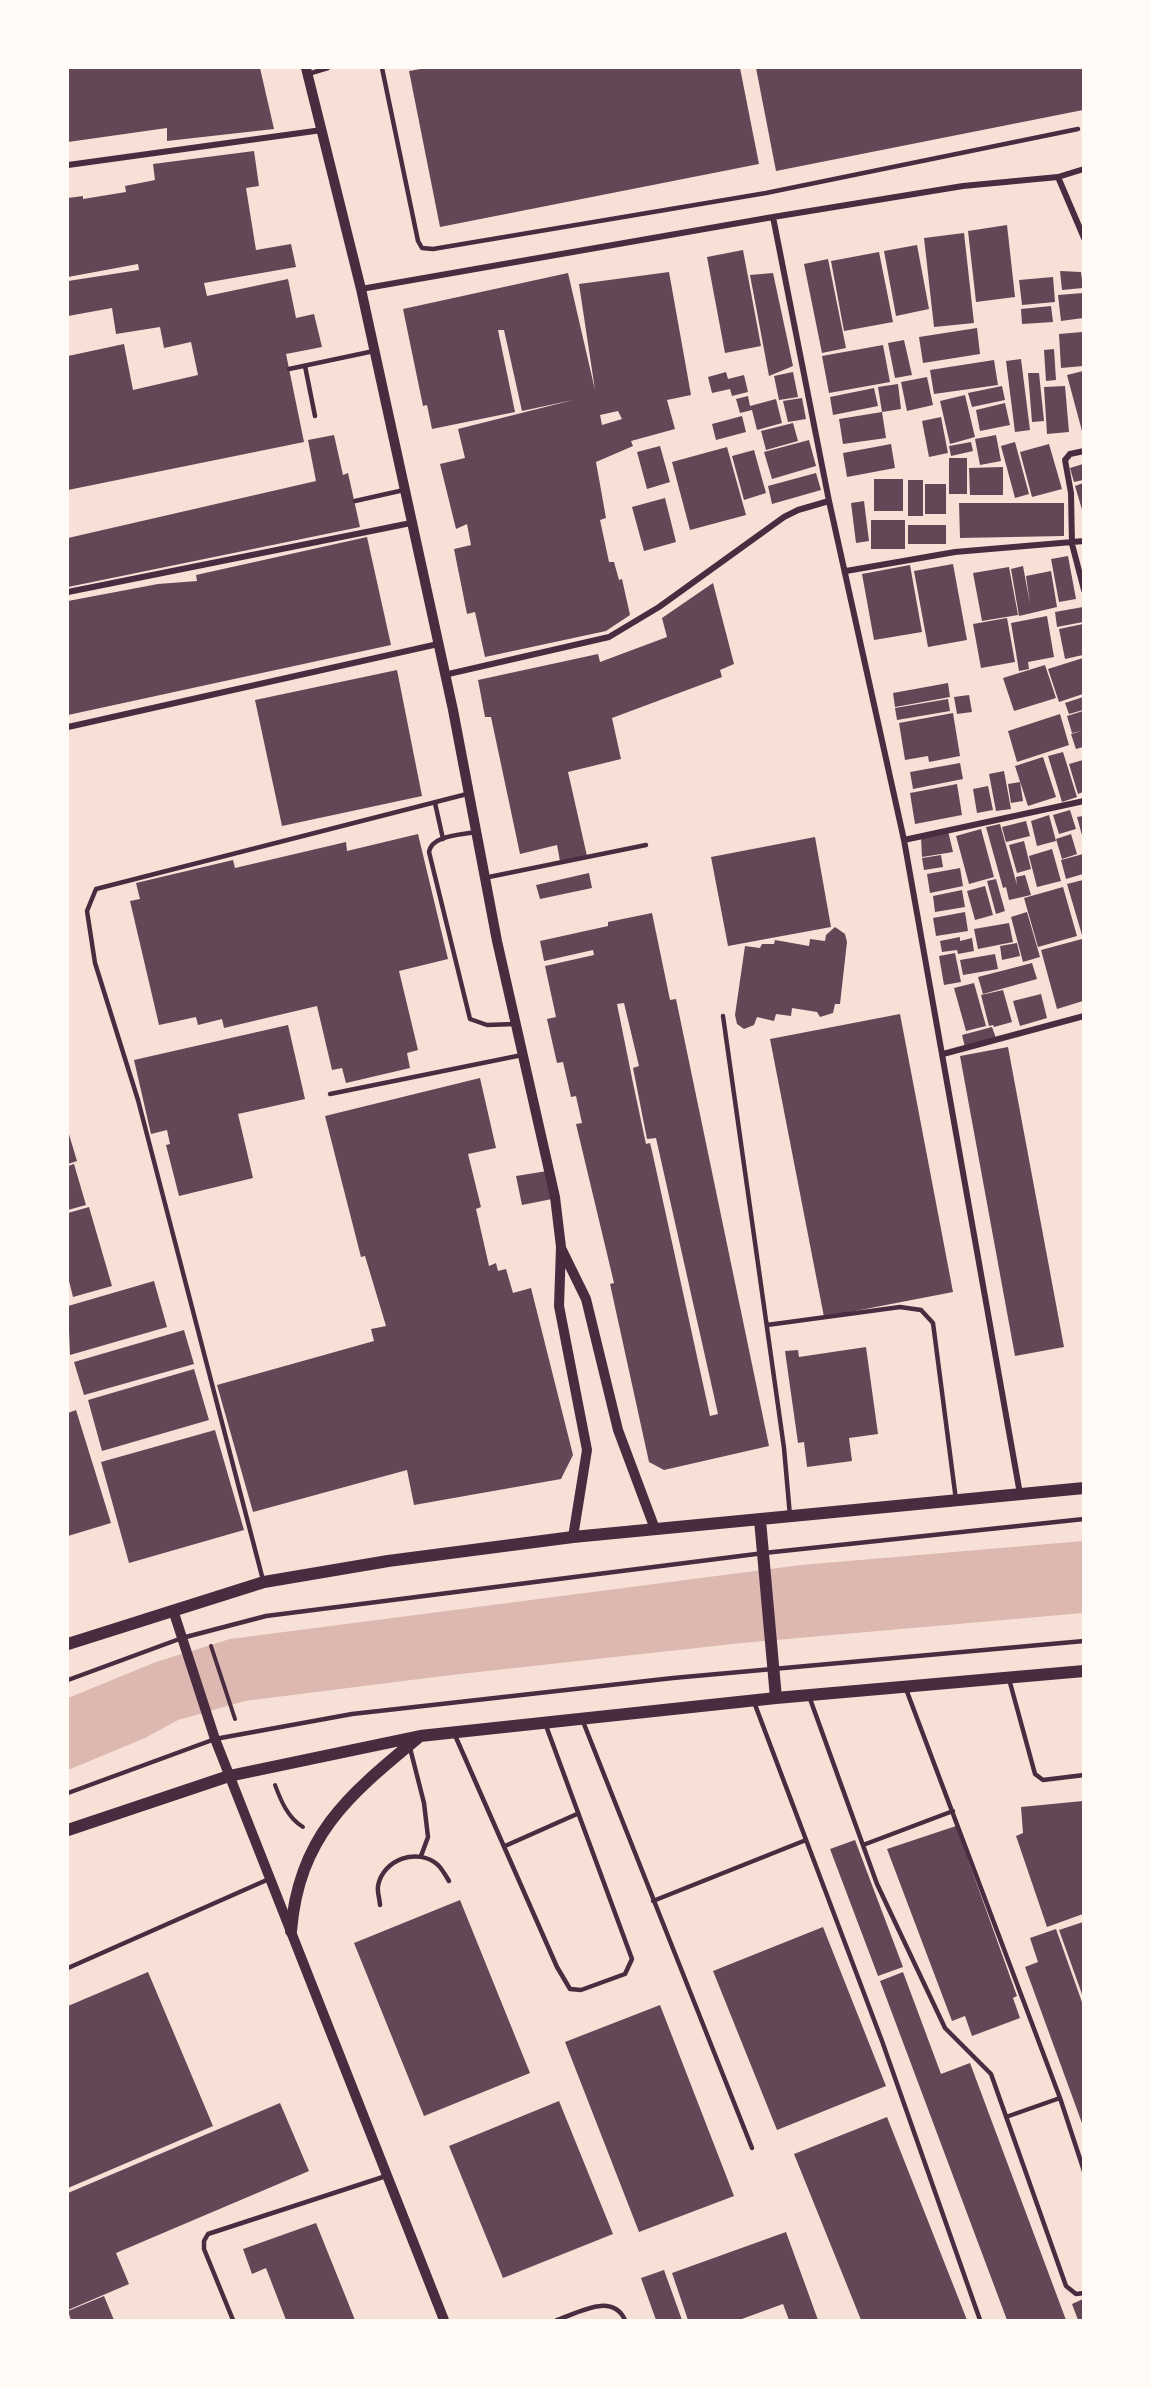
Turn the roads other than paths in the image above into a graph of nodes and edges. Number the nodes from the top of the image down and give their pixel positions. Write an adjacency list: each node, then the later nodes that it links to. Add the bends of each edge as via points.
1 (328, 68): 3 (lane)
2 (382, 68): 4 (lane, via 417,241 422,248 433,249 766,193)
3 (307, 70): 5 (street)
4 (1078, 129)
5 (323, 130): 6 (street); 11 (street)
6 (68, 165)
7 (1083, 169): 8 (street)
8 (1058, 177): 9 (street, via 963,186); 10 (street)
9 (773, 217): 11 (street); 19 (street)
10 (1083, 238)
11 (360, 289): 12 (street)
12 (374, 351): 13 (lane); 17 (street)
13 (305, 366): 14 (lane); 15 (lane)
14 (289, 369)
15 (315, 416)
16 (1083, 450): 22 (street, via 1065,460 1071,493)
17 (404, 490): 18 (lane); 20 (street)
18 (355, 501)
19 (829, 501): 23 (street); 27 (street, via 784,517 609,637)
20 (411, 523): 25 (street); 26 (street)
21 (1083, 541): 22 (street)
22 (1072, 544): 23 (street, via 955,552); 24 (street)
23 (846, 571): 34 (street)
24 (1083, 590)
25 (68, 592)
26 (438, 644): 27 (street); 28 (street)
27 (444, 675): 29 (street)
28 (68, 727)
29 (469, 794): 31 (lane); 32 (street)
30 (1083, 801): 34 (street)
31 (435, 803): 33 (lane); 54 (lane, via 96,889 87,911 95,963 138,1100)
32 (476, 832): 33 (lane); 36 (street)
33 (443, 839): 39 (lane, via 432,844 429,852 470,1019 487,1025)
34 (904, 840): 40 (street)
35 (646, 845): 36 (lane)
36 (484, 878): 39 (street)
37 (723, 1016): 44 (lane)
38 (1083, 1016): 40 (street)
39 (515, 1024): 41 (street)
40 (943, 1054): 46 (street)
41 (522, 1055): 42 (lane); 43 (street, via 555,1197)
42 (330, 1094)
43 (561, 1246): 51 (street, via 586,1299 618,1430); 52 (street, via 559,1306 587,1450)
44 (767, 1325): 47 (lane, via 900,1307 921,1310 933,1323); 48 (lane)
45 (1083, 1488): 46 (main road)
46 (1021, 1495): 47 (main road)
47 (956, 1501): 48 (main road)
48 (790, 1518): 50 (main road)
49 (1083, 1519): 53 (lane)
50 (760, 1520): 51 (main road); 53 (main road)
51 (655, 1529): 52 (main road)
52 (573, 1537): 54 (main road)
53 (764, 1559): 57 (lane, via 266,1616); 59 (main road)
54 (264, 1582): 55 (main road)
55 (173, 1610): 57 (street); 58 (main road)
56 (1083, 1641): 59 (lane)
57 (183, 1642): 62 (lane); 70 (street)
58 (68, 1644)
59 (774, 1668): 65 (main road); 70 (lane, via 352,1714)
60 (1083, 1671): 61 (main road)
61 (1008, 1677): 63 (main road); 73 (lane, via 1035,1774 1043,1780)
62 (68, 1680)
63 (905, 1687): 64 (main road); 76 (lane)
64 (809, 1696): 65 (main road); 80 (lane)
65 (776, 1698): 66 (main road)
66 (754, 1702): 67 (main road); 79 (lane)
67 (582, 1719): 68 (main road); 85 (lane)
68 (545, 1723): 69 (main road); 77 (lane)
69 (454, 1732): 71 (main road); 81 (lane)
70 (213, 1734): 74 (street); 75 (lane)
71 (420, 1736): 72 (main road); 74 (main road)
72 (409, 1745): 82 (lane, via 428,1837); 87 (main road, via 356,1791 319,1837 298,1884)
73 (1083, 1775)
74 (229, 1776): 78 (main road); 83 (street)
75 (68, 1793)
76 (953, 1811): 80 (lane); 89 (lane)
77 (577, 1814): 81 (lane); 81 (lane, via 632,1959 625,1974 581,1990 570,1989)
78 (68, 1830)
79 (806, 1840): 85 (lane); 99 (lane)
80 (863, 1845): 90 (lane, via 877,1884 945,2028 991,2074)
81 (505, 1846)
82 (421, 1856): 84 (lane, via 438,1865); 86 (lane, via 402,1858 386,1869 378,1887)
83 (272, 1878): 87 (street); 88 (lane)
84 (449, 1881)
85 (653, 1902): 91 (lane)
86 (381, 1905)
87 (291, 1931): 93 (street)
88 (68, 1968)
89 (1060, 2098): 90 (lane); 92 (lane)
90 (1006, 2117): 94 (lane, via 1066,2286 1076,2294)
91 (752, 2148)
92 (1083, 2171)
93 (387, 2175): 95 (lane, via 208,2234 204,2249); 96 (street)
94 (1083, 2293)
95 (233, 2320)
96 (444, 2320)
97 (557, 2320): 98 (lane, via 602,2305 622,2313)
98 (625, 2320)
99 (980, 2320)

